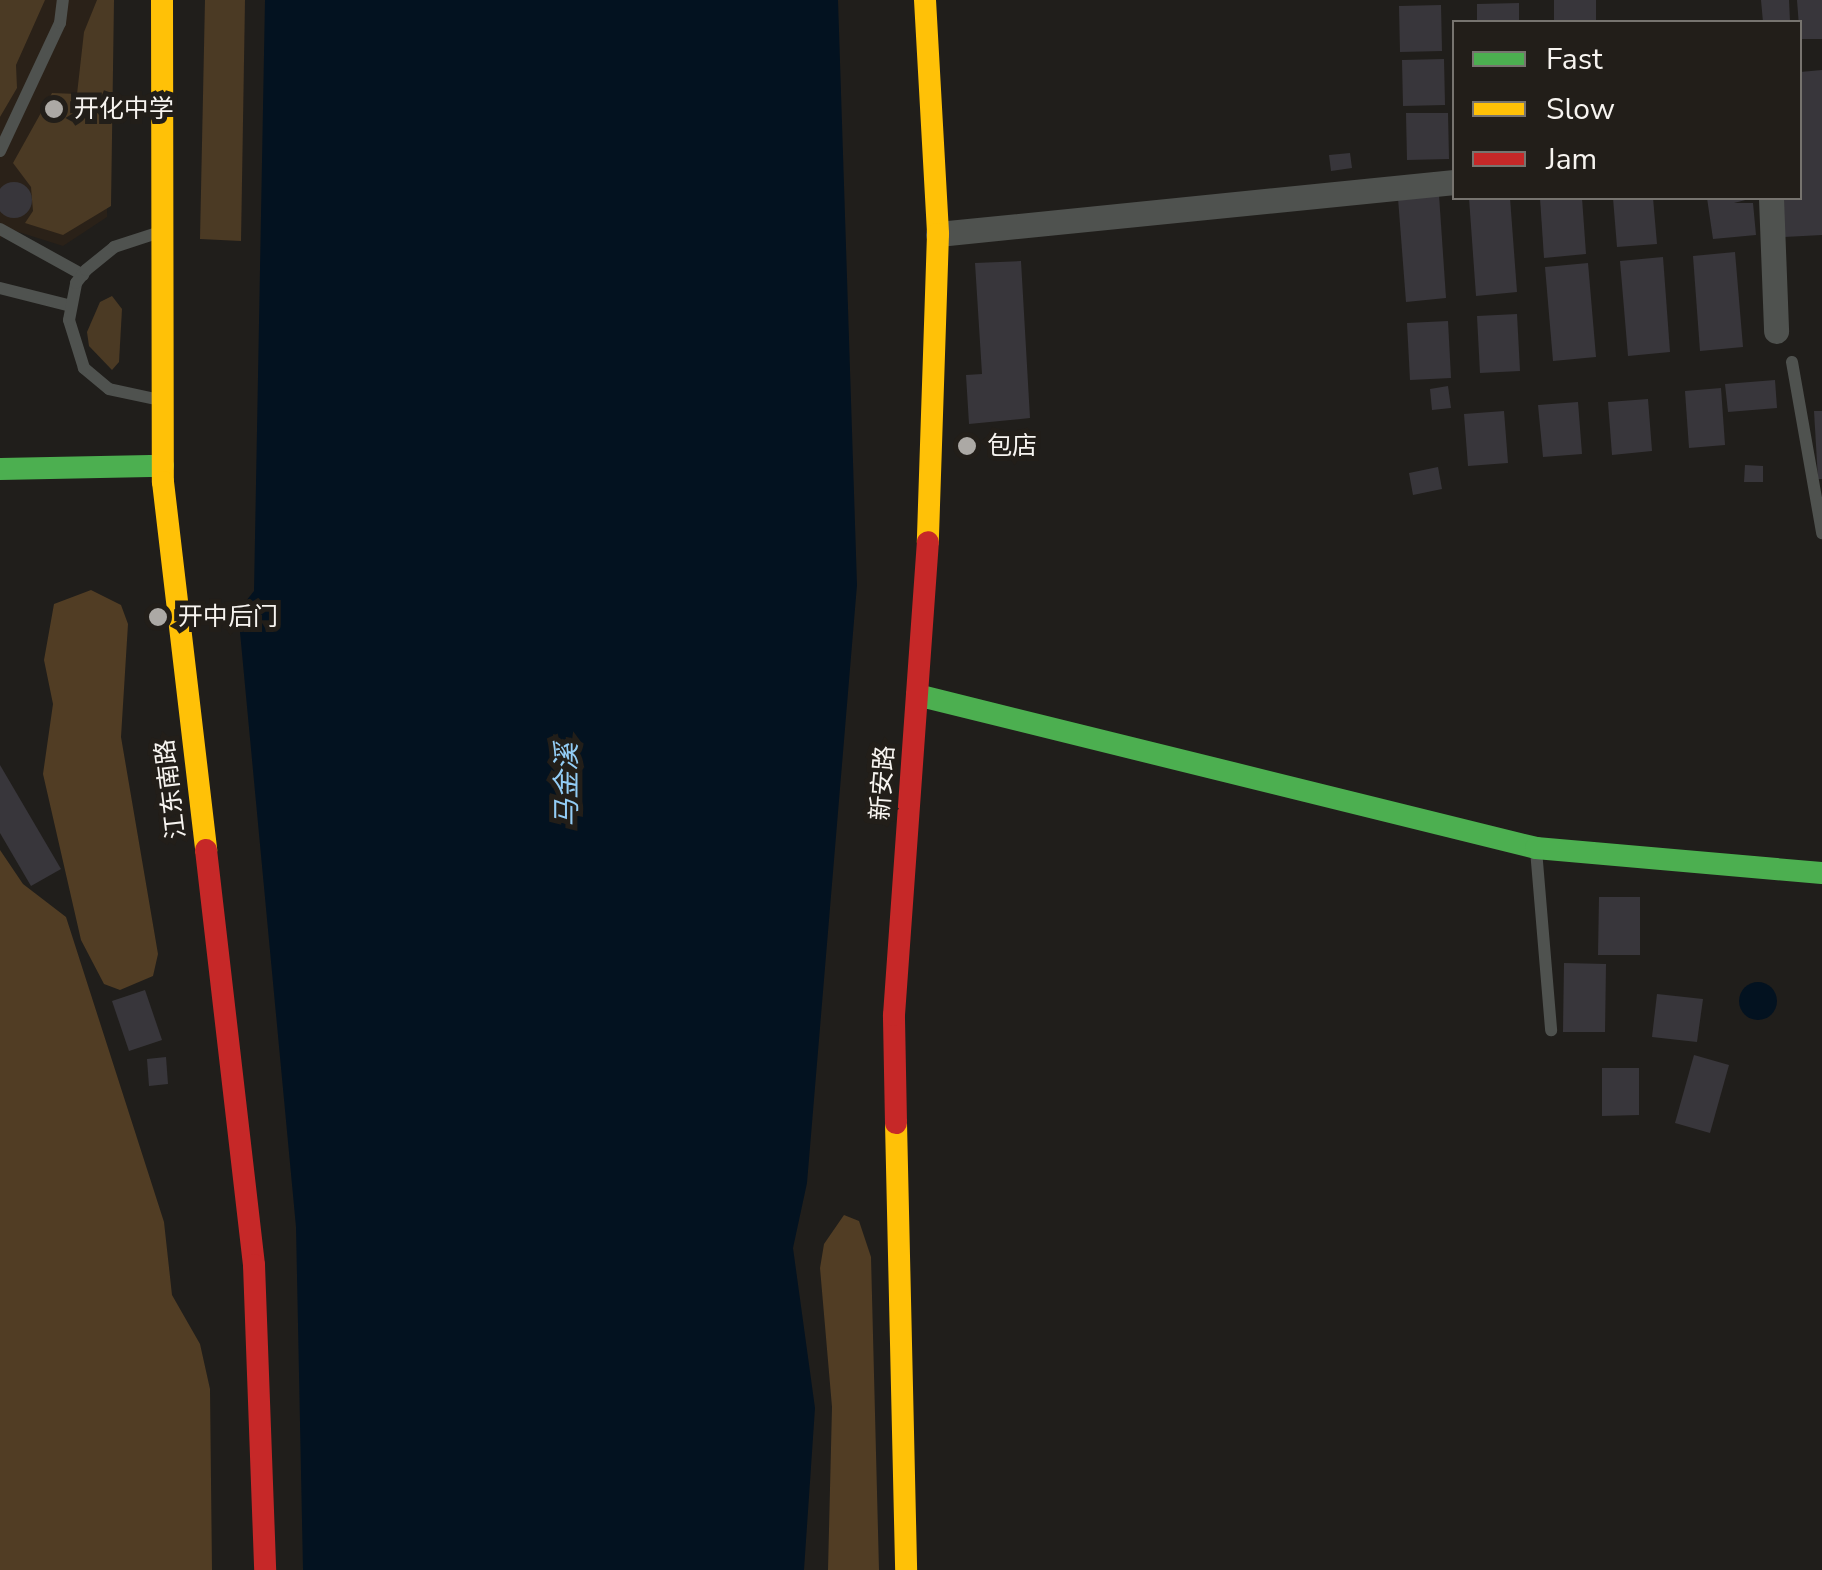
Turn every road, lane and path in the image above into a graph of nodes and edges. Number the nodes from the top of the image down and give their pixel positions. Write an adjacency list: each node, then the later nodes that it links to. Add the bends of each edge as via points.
1 (63, 0): 4 (lane, via 60,23)
2 (162, 0): 8 (street, 江东南路)
3 (925, 0): 9 (street, 新安路)
4 (0, 151)
5 (1452, 182): 9 (street)
6 (1771, 200): 13 (street)
7 (0, 230): 10 (lane)
8 (163, 231): 10 (lane, via 114,247); 15 (street, 江东南路)
9 (938, 234): 19 (street, 新安路)
10 (82, 274): 12 (lane)
11 (0, 288): 12 (lane)
12 (71, 306): 15 (lane, via 73,347 84,368 109,389)
13 (1776, 331)
14 (1792, 362): 18 (lane)
15 (163, 400): 16 (street, 江东南路)
16 (163, 466): 17 (street); 23 (street, 江东南路, via 254,1265)
17 (0, 468)
18 (1822, 533)
19 (917, 695): 20 (street); 24 (street, 新安路, via 894,1015)
20 (1536, 848): 21 (street); 22 (lane)
21 (1822, 874)
22 (1551, 1030)
23 (265, 1570)
24 (906, 1570)

